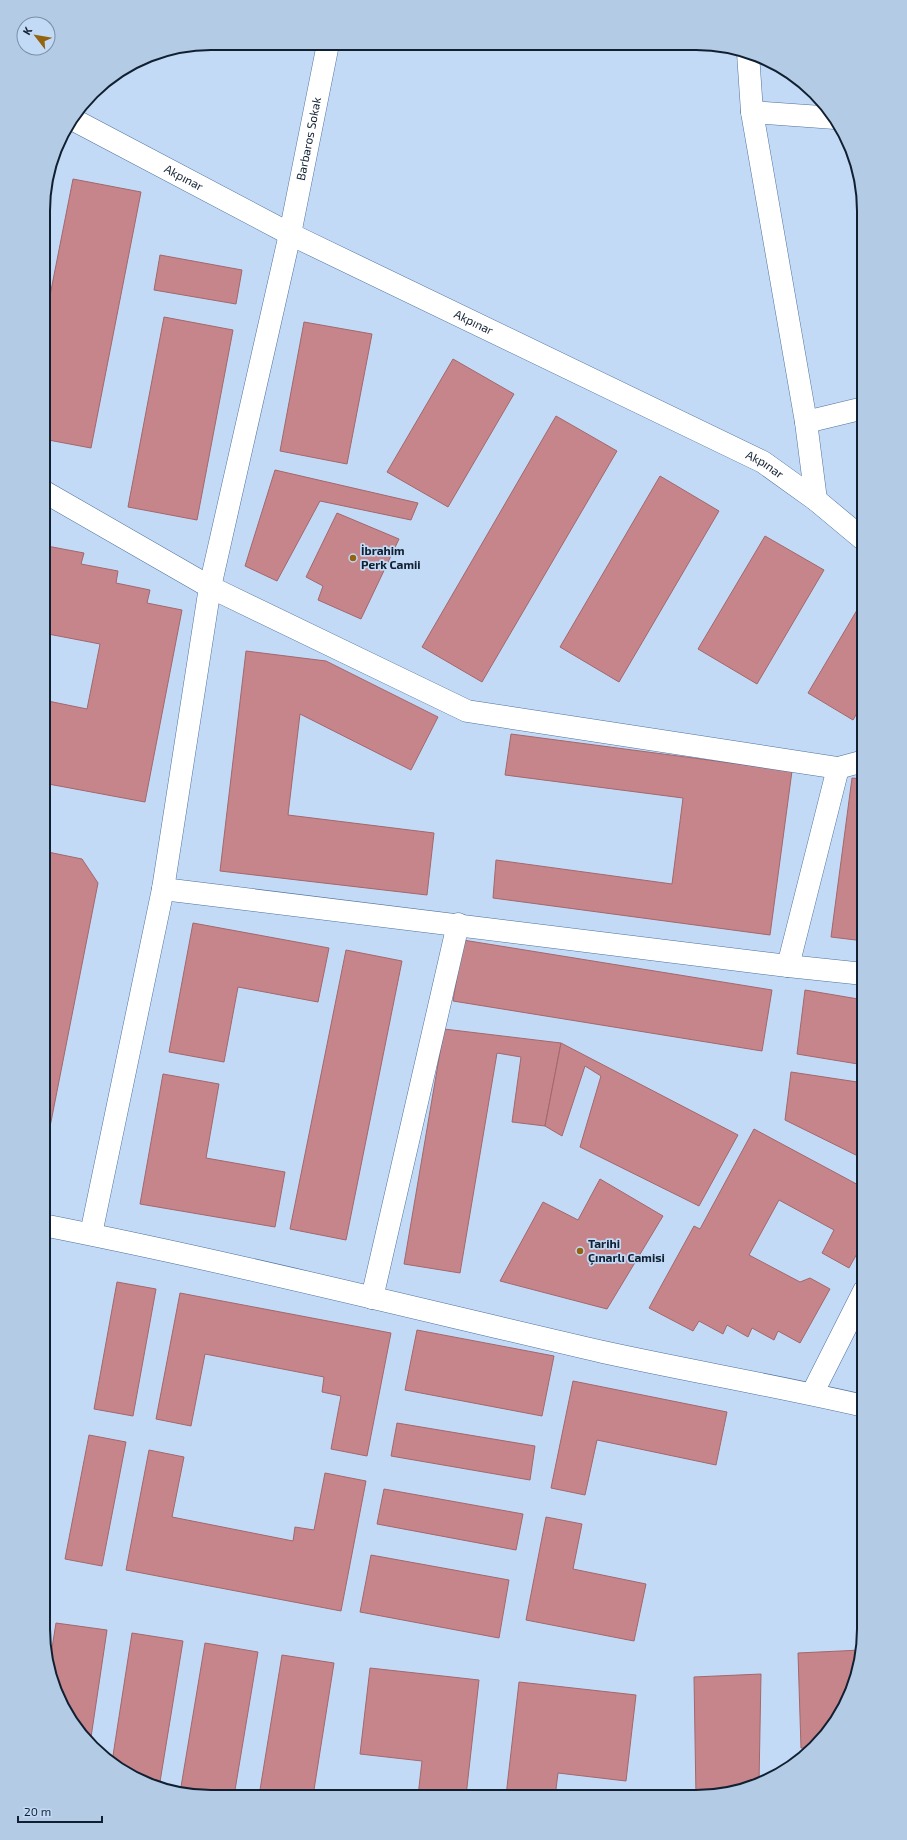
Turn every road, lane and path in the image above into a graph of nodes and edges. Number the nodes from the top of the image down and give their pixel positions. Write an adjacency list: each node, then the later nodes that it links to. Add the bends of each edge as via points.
1 (327, 50): 6 (street, Barbaros Sokak)
2 (748, 59): 3 (street)
3 (752, 112): 4 (street); 8 (street)
4 (827, 117)
5 (77, 122): 6 (street, Akpınar)
6 (290, 234): 10 (street, Akpınar, via 763,462); 12 (street, Barbaros Sokak)
7 (857, 410): 8 (street)
8 (806, 422): 10 (street)
9 (50, 495): 12 (street)
10 (816, 500): 11 (street, Akpınar)
11 (857, 534)
12 (210, 587): 14 (street, via 467,711); 15 (street, Barbaros Sokak)
13 (857, 763): 14 (street)
14 (838, 768): 17 (street)
15 (162, 889): 16 (street); 20 (street, Barbaros Sokak)
16 (458, 924): 17 (street); 21 (street)
17 (788, 966): 18 (street)
18 (857, 973)
19 (50, 1226): 20 (street)
20 (91, 1234): 21 (street)
21 (372, 1298): 23 (street, via 686,1371)
22 (857, 1305): 23 (street)
23 (812, 1394): 24 (street)
24 (857, 1404)

